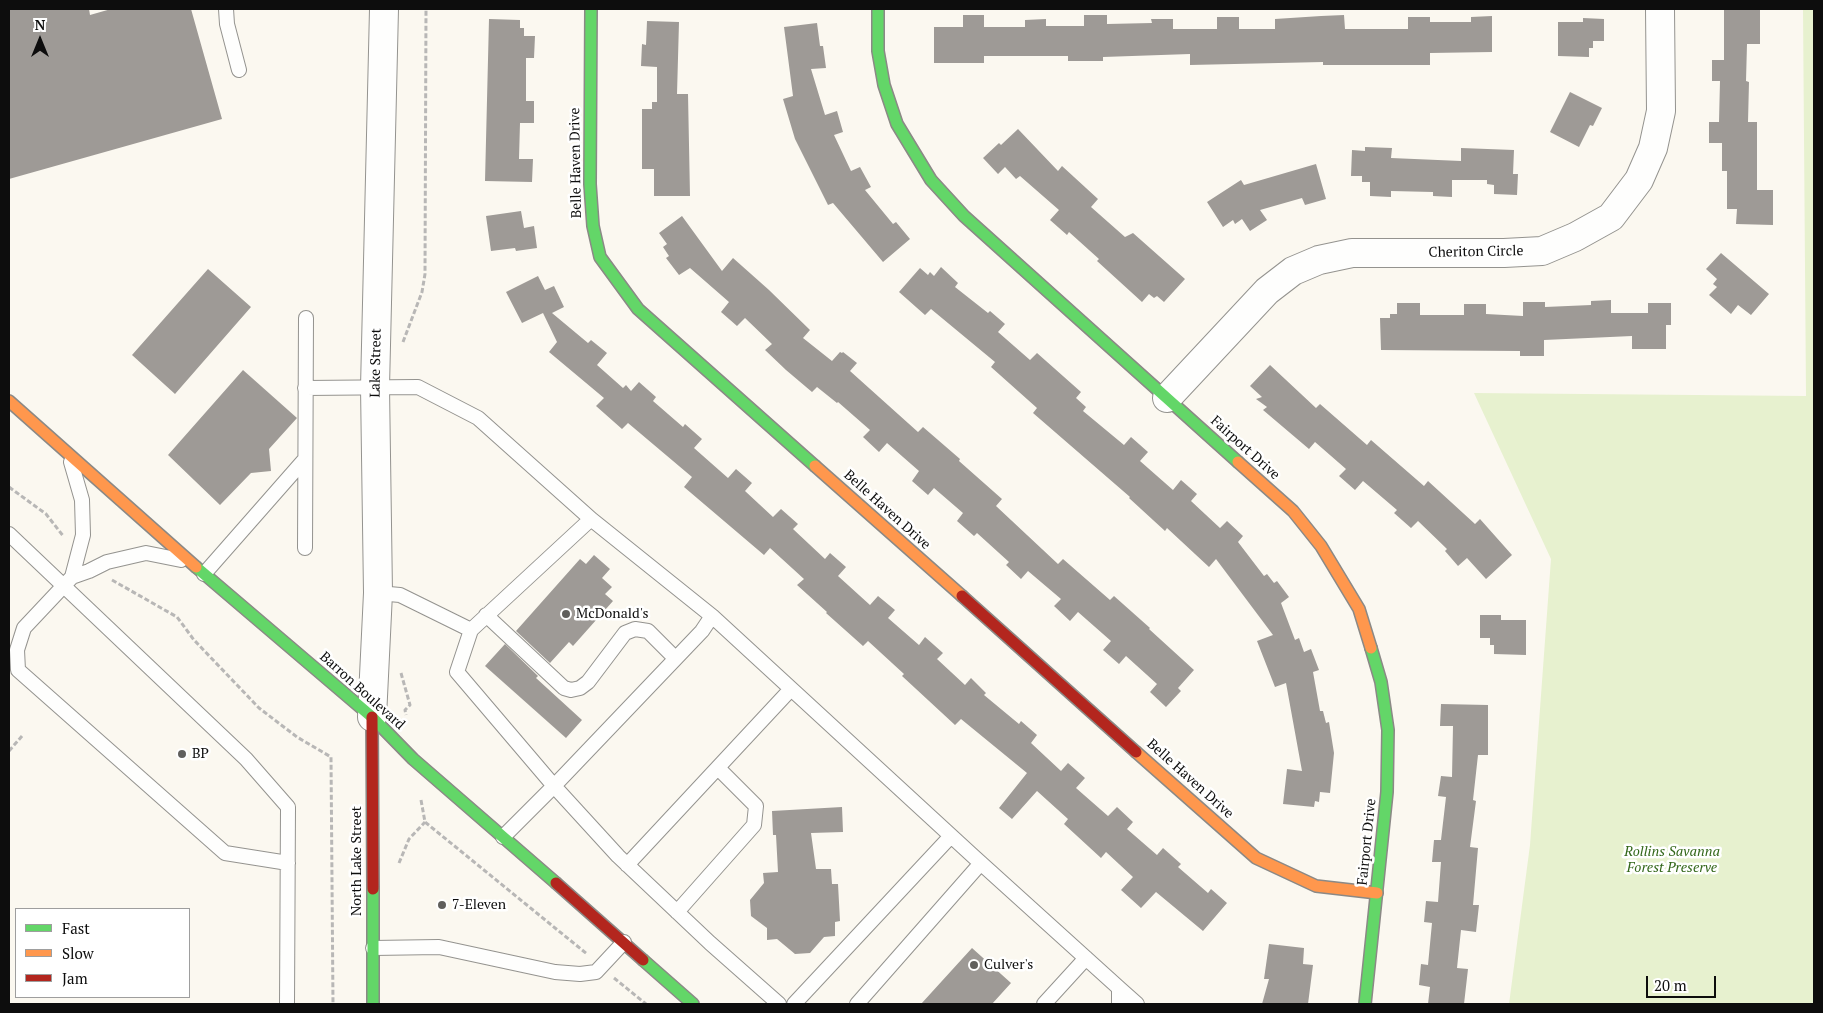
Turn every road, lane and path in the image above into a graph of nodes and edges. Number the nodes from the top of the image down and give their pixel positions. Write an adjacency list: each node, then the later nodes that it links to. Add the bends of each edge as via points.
1 (226, 9): 7 (lane)
2 (384, 9): 10 (street, Lake Street)
3 (426, 9): 9 (path, via 425,274 422,292)
4 (591, 9): 44 (street, Belle Haven Drive, via 592,226 600,257 638,309 1256,858 1316,886)
5 (878, 9): 12 (street, Fairport Drive, via 878,51 884,86 897,124 931,180 964,216)
6 (1660, 9): 12 (street, Cheriton Circle, via 1661,111 1653,148 1639,180 1611,217 1542,251 1352,254 1319,260 1293,271 1266,291)
7 (239, 70)
8 (306, 318): 11 (lane)
9 (402, 347)
10 (375, 387): 11 (lane); 17 (lane, via 418,387 478,418); 25 (street, Lake Street)
11 (306, 388): 15 (lane)
12 (1167, 398): 44 (street, Fairport Drive, via 1293,510 1321,546 1359,609 1381,682 1388,730 1387,792)
13 (9, 401): 14 (street, Barron Boulevard)
14 (69, 454): 19 (lane, via 82,500 83,535); 21 (street, Barron Boulevard)
15 (306, 459): 20 (lane); 23 (lane)
16 (9, 487): 19 (path, via 46,514 65,538)
17 (591, 519): 26 (lane); 27 (lane)
18 (9, 534): 24 (lane)
19 (79, 548): 24 (lane)
20 (305, 548)
21 (189, 561): 22 (lane, via 146,554); 23 (street, Barron Boulevard)
22 (100, 566): 24 (lane); 52 (path, via 112,580 177,617 194,640 259,708 331,758)
23 (204, 574): 33 (street, Barron Boulevard)
24 (68, 582): 40 (lane, via 246,759 288,807); 40 (lane, via 24,628 17,650 18,670 225,853)
25 (378, 593): 28 (lane, via 400,595); 33 (street, Lake Street)
26 (486, 615): 28 (lane); 29 (lane, via 564,688 571,690 588,682 625,633 635,629 648,631)
27 (712, 616): 29 (lane); 31 (lane)
28 (470, 630): 37 (lane, via 457,672)
29 (676, 658): 37 (lane)
30 (400, 664): 32 (path, via 410,705)
31 (791, 689): 36 (lane); 38 (lane)
32 (405, 710)
33 (372, 717): 39 (street, Barron Boulevard, via 413,759); 47 (street, North Lake Street)
34 (22, 736): 35 (path)
35 (9, 751)
36 (718, 768): 42 (lane); 45 (lane, via 756,806 754,825)
37 (554, 786): 39 (lane); 42 (lane)
38 (951, 836): 41 (lane); 57 (lane)
39 (503, 837): 46 (street, Barron Boulevard)
40 (288, 863): 51 (lane)
41 (981, 863): 48 (lane); 58 (lane)
42 (627, 865): 45 (lane)
43 (399, 871): 49 (path, via 399,862 409,839 425,822)
44 (1377, 893): 62 (street, Fairport Drive)
45 (677, 912): 56 (lane)
46 (624, 942): 49 (lane); 55 (street, Barron Boulevard)
47 (373, 948): 49 (lane, via 439,947 555,972 580,974 596,972); 53 (street, North Lake Street)
48 (1086, 958): 50 (lane); 59 (lane)
49 (600, 966): 54 (path)
50 (1119, 988): 60 (lane); 61 (lane)
51 (286, 1004)
52 (333, 1004)
53 (373, 1004)
54 (646, 1004)
55 (693, 1004)
56 (779, 1004)
57 (794, 1004)
58 (857, 1004)
59 (1044, 1004)
60 (1118, 1004)
61 (1137, 1004)
62 (1365, 1004)

